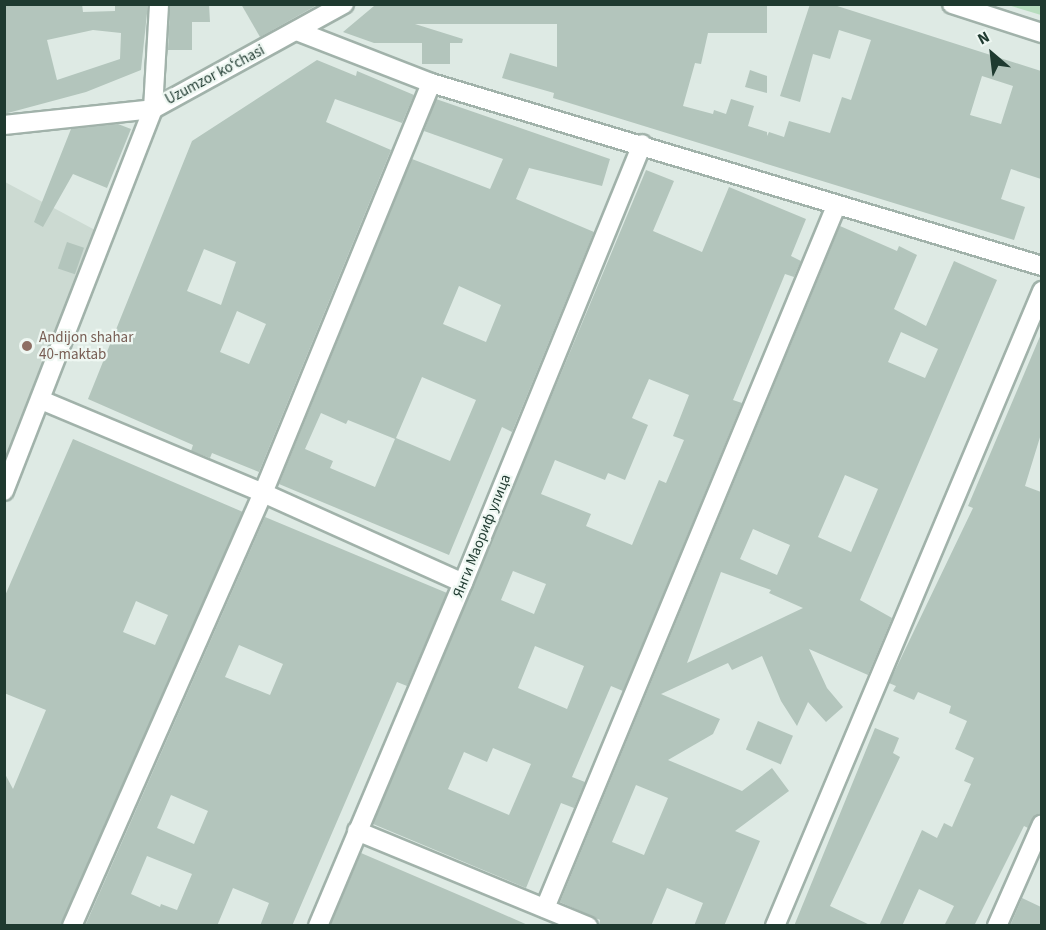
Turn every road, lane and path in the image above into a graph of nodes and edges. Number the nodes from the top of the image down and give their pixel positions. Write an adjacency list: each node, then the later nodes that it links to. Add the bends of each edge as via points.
1 (159, 4): 7 (street)
2 (344, 4): 4 (street, Uzumzor koʻchasi)
3 (952, 4): 5 (street)
4 (297, 31): 6 (street); 7 (street, Uzumzor koʻchasi)
5 (1041, 33)
6 (431, 83): 9 (street); 15 (street)
7 (153, 109): 8 (street, Uzumzor koʻchasi); 13 (street)
8 (4, 125)
9 (642, 144): 10 (street); 16 (street, Янги Маориф улица)
10 (836, 206): 11 (street); 19 (street)
11 (1041, 266)
12 (1041, 291): 23 (street)
13 (41, 400): 14 (street); 15 (street)
14 (4, 491)
15 (263, 493): 16 (street); 20 (street)
16 (463, 583): 18 (street, Янги Маориф улица)
17 (1041, 824): 24 (street)
18 (357, 831): 19 (street); 21 (street, Янги Маориф улица)
19 (544, 908): 22 (street)
20 (72, 926)
21 (318, 926)
22 (588, 926)
23 (776, 926)
24 (997, 926)

